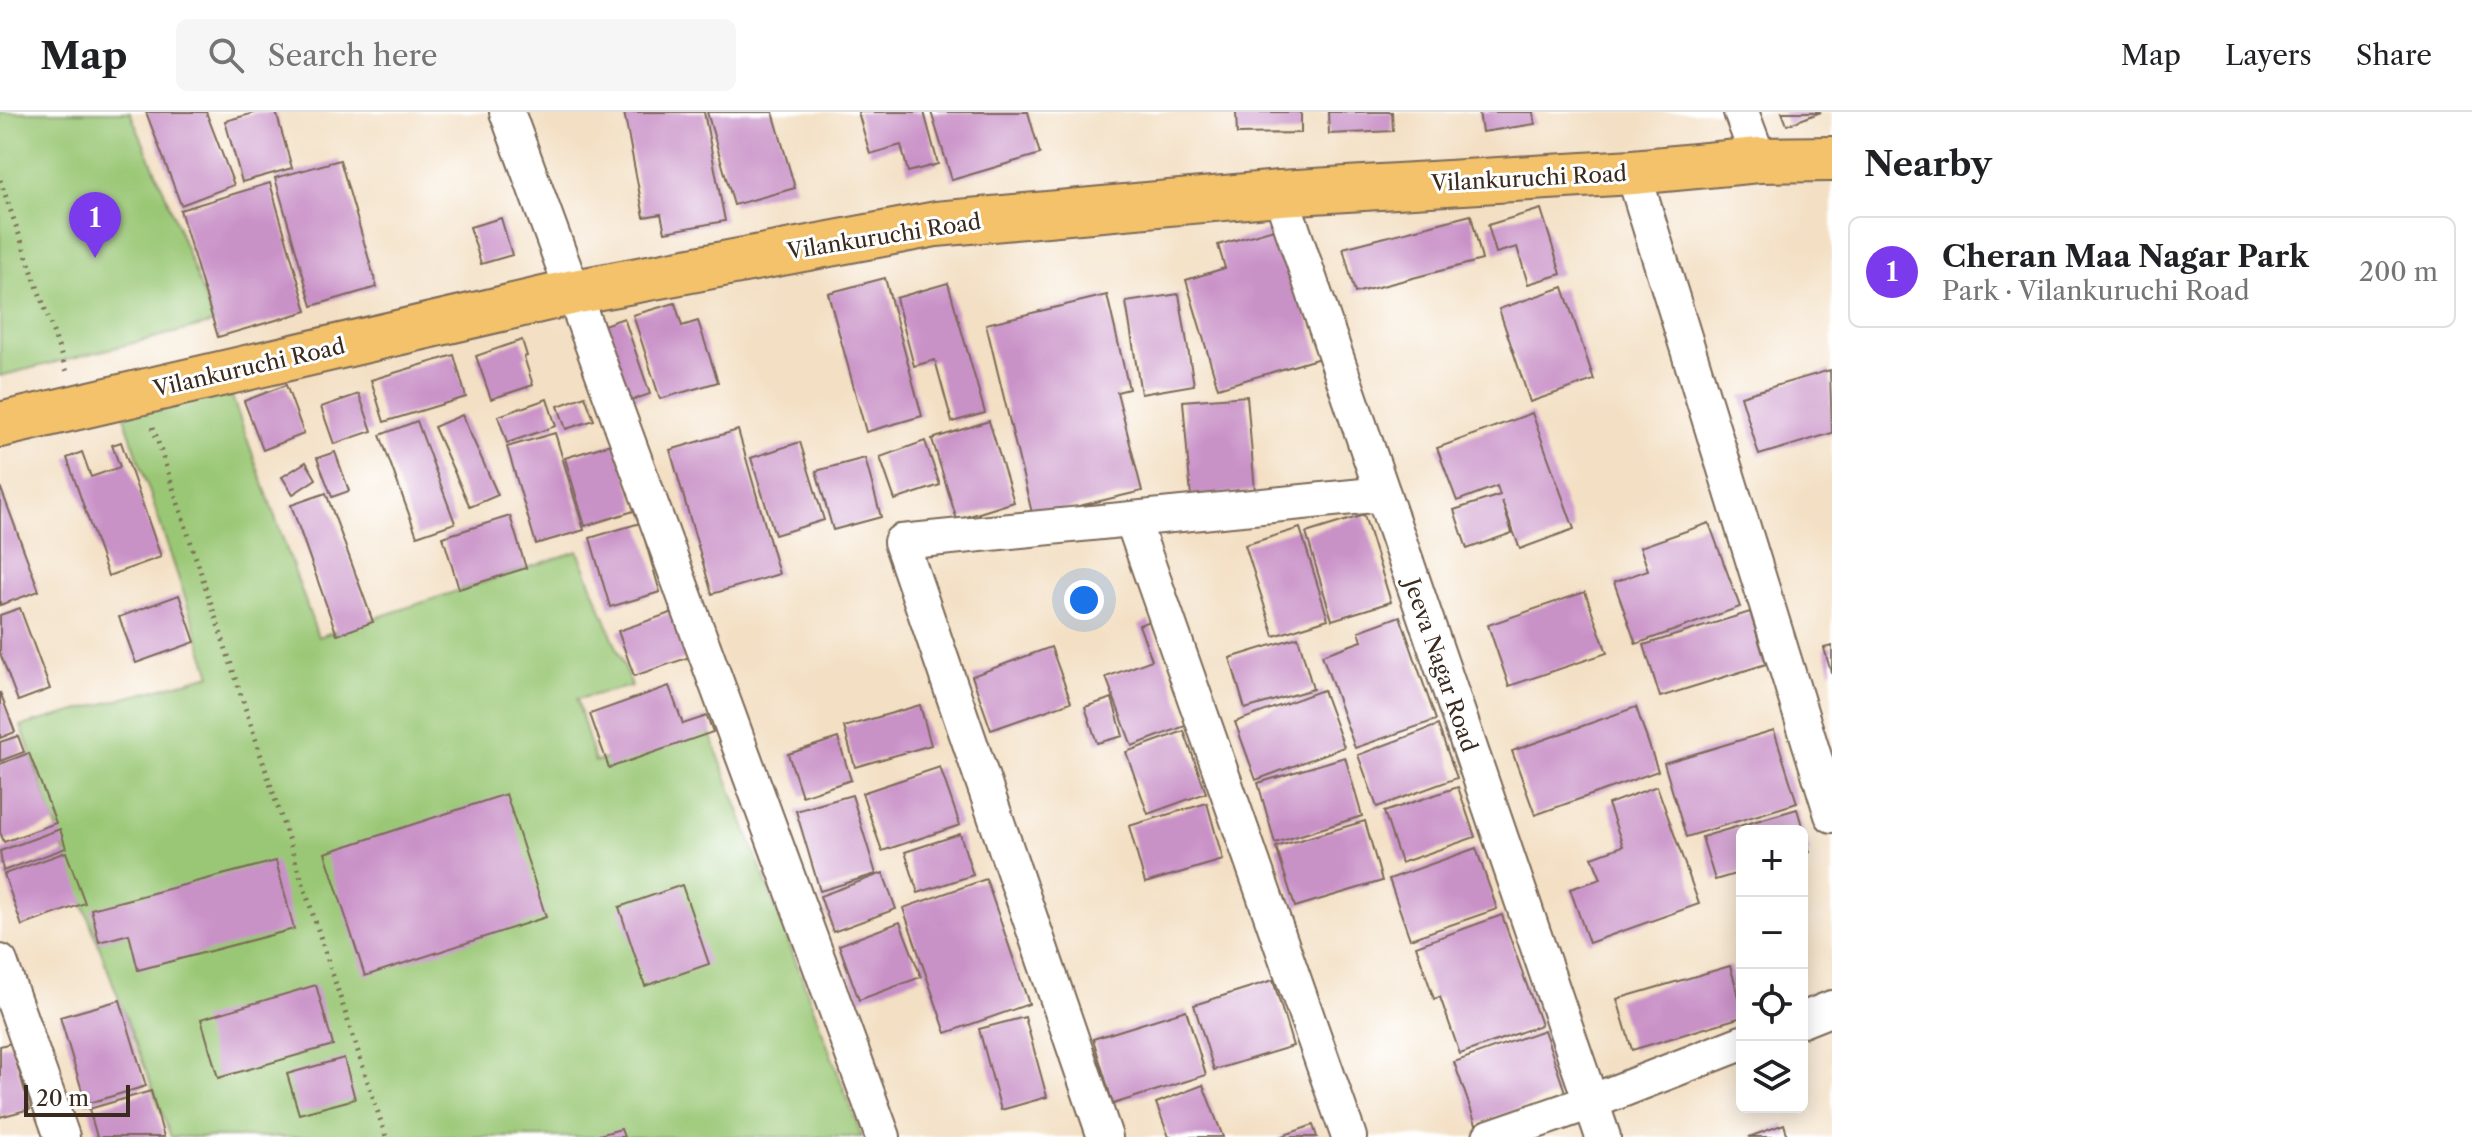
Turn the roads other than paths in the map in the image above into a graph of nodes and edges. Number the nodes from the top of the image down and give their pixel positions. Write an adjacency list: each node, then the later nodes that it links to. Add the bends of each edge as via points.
1 (507, 112): 7 (street)
2 (1741, 112): 4 (street)
3 (1832, 159): 4 (main road, Vilankuruchi Road)
4 (1759, 160): 5 (main road, Vilankuruchi Road)
5 (1633, 172): 6 (main road, Vilankuruchi Road); 11 (street)
6 (1280, 193): 7 (main road, Vilankuruchi Road, via 936,224); 9 (street, Jeeva Nagar Road)
7 (574, 292): 8 (main road, Vilankuruchi Road); 19 (street)
8 (0, 425)
9 (1383, 494): 10 (street); 17 (street, Jeeva Nagar Road)
10 (1132, 519): 20 (street, via 901,542); 21 (street)
11 (1824, 768): 12 (street)
12 (1832, 815)
13 (0, 962): 18 (street)
14 (1832, 1008): 15 (street)
15 (1808, 1018)
16 (1736, 1045): 17 (street)
17 (1591, 1102): 22 (street); 23 (street, Jeeva Nagar Road)
18 (62, 1137)
19 (883, 1137)
20 (1105, 1137)
21 (1349, 1137)
22 (1490, 1137)
23 (1603, 1137)

